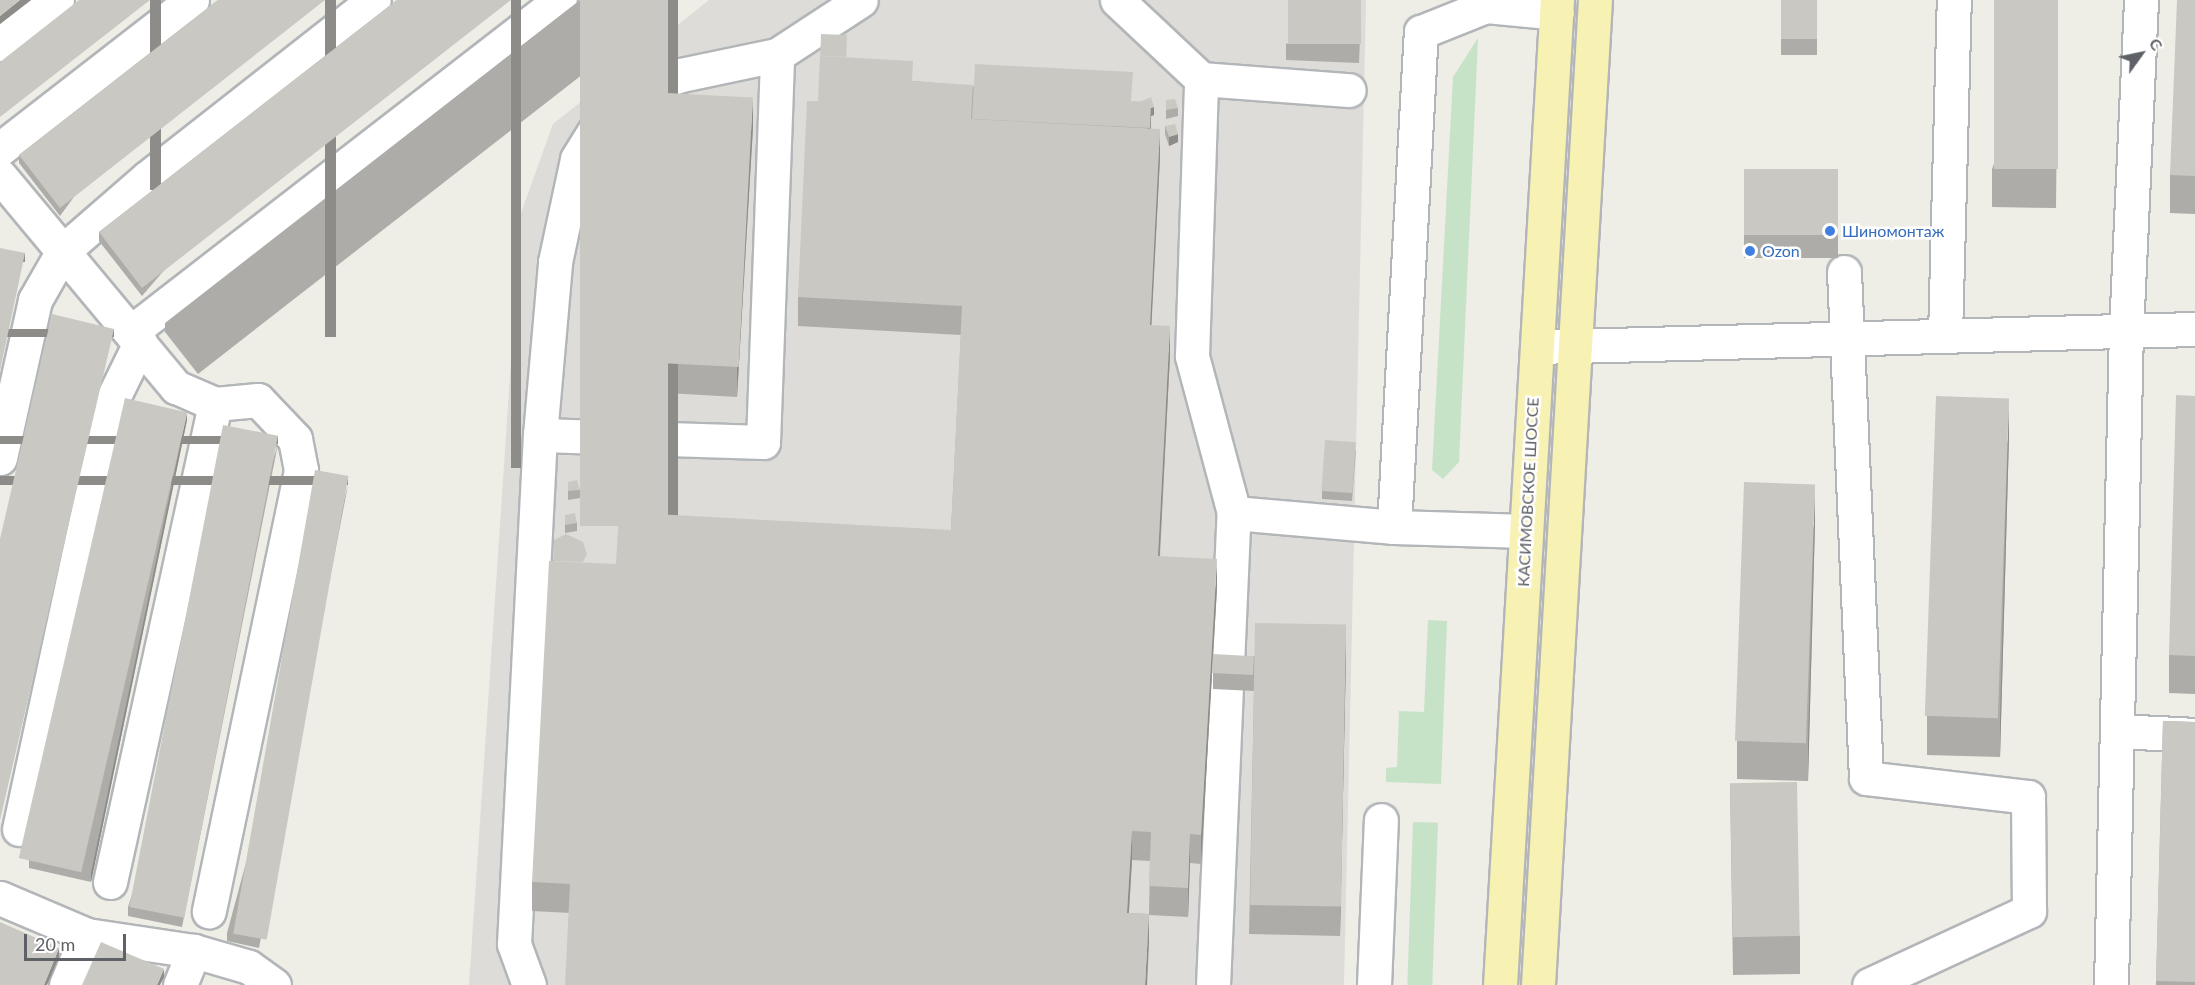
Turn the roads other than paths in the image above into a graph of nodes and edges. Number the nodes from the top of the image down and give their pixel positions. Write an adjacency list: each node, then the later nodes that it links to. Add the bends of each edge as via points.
1 (57, 0): 11 (lane)
2 (192, 0): 15 (lane)
3 (374, 0): 17 (lane, via 147,178)
4 (560, 0): 22 (lane)
5 (861, 0): 12 (lane)
6 (1117, 0): 13 (lane)
7 (1595, 0): 24 (main road)
8 (1954, 0): 21 (lane)
9 (2141, 0): 20 (lane)
10 (1557, 6): 25 (main road, КАСИМОВСКОЕ ШОССЕ); 30 (lane, via 1486,6 1421,32)
11 (0, 44)
12 (777, 55): 27 (lane, via 681,75 613,101 577,159 555,262); 27 (lane, via 763,442)
13 (1201, 79): 14 (lane); 29 (lane, via 1192,356)
14 (1349, 90)
15 (0, 149)
16 (0, 177): 17 (lane)
17 (63, 251): 22 (lane); 28 (lane, via 35,300)
18 (1844, 272): 23 (lane)
19 (2195, 329): 20 (lane)
20 (2126, 331): 21 (lane); 32 (lane)
21 (1945, 336): 23 (lane)
22 (135, 338): 26 (lane, via 176,387); 35 (lane, via 112,400)
23 (1850, 338): 24 (lane); 49 (lane, via 1866,778 2028,797 2029,911)
24 (1575, 346): 25 (lane); 48 (main road)
25 (1537, 347): 31 (main road, КАСИМОВСКОЕ ШОССЕ)
26 (215, 404): 36 (lane); 38 (lane, via 258,400 295,439 301,471)
27 (540, 435): 44 (lane, via 514,944)
28 (0, 458)
29 (1234, 513): 30 (lane); 45 (lane)
30 (1394, 527): 31 (lane)
31 (1526, 531): 47 (main road, КАСИМОВСКОЕ ШОССЕ)
32 (2117, 731): 33 (lane); 50 (lane)
33 (2195, 735)
34 (1381, 820): 46 (lane)
35 (19, 829)
36 (110, 882)
37 (0, 898): 39 (lane)
38 (209, 912)
39 (87, 935): 40 (lane); 41 (lane)
40 (194, 951): 42 (lane); 43 (lane, via 249,968)
41 (66, 985)
42 (180, 985)
43 (273, 985)
44 (529, 985)
45 (1213, 985)
46 (1374, 985)
47 (1500, 985)
48 (1538, 985)
49 (1869, 985)
50 (2111, 985)

